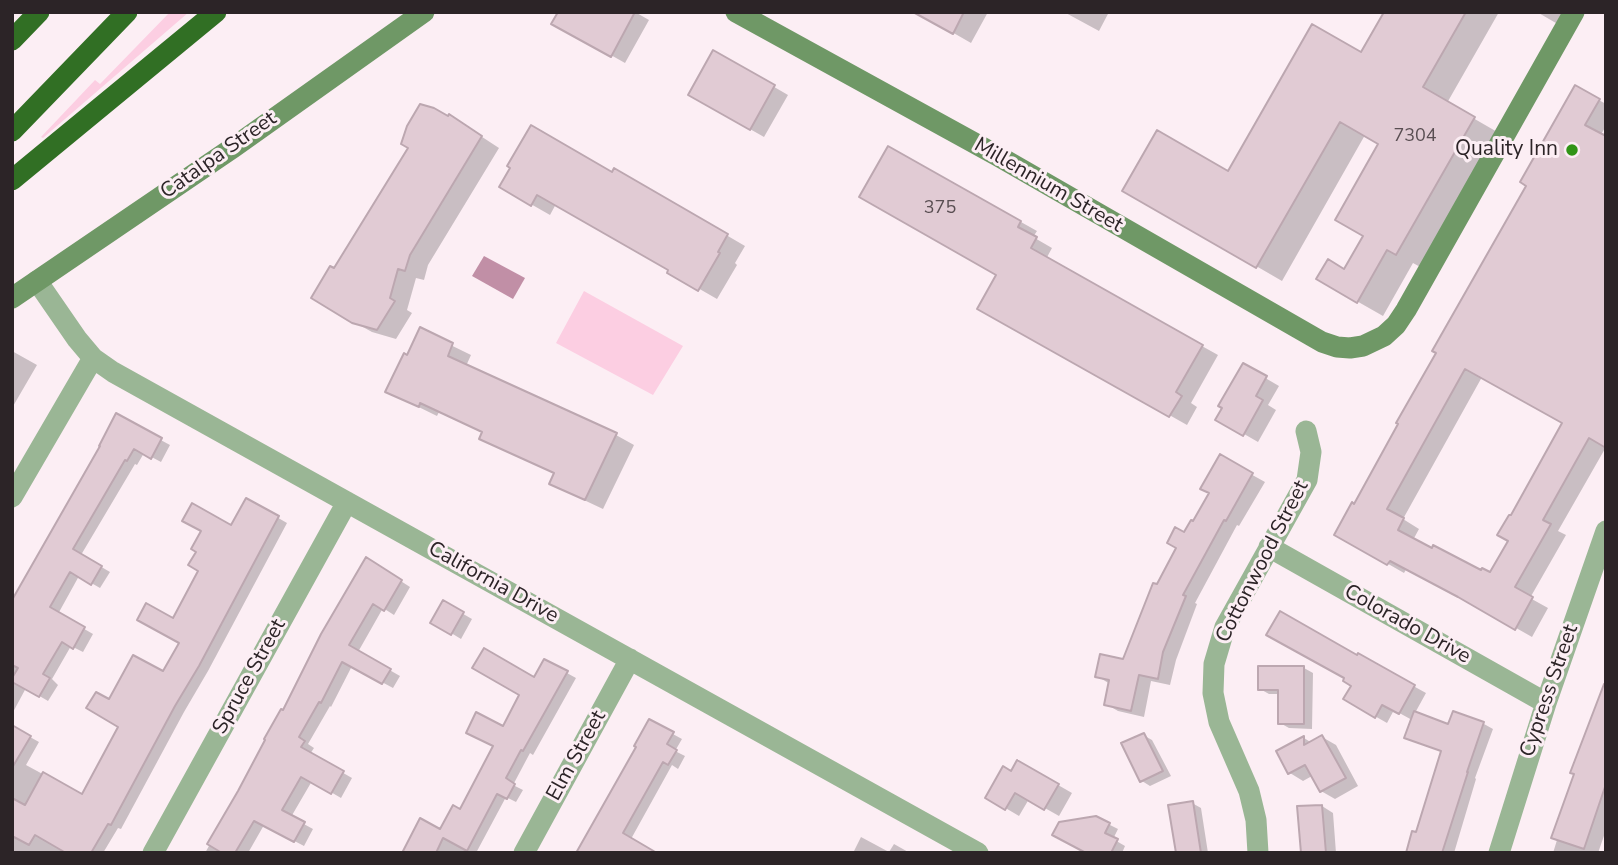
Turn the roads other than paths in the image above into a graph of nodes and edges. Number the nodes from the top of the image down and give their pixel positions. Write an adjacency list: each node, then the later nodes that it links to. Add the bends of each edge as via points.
1 (39, 12): 7 (highway)
2 (127, 12): 8 (highway)
3 (216, 12): 9 (highway)
4 (424, 12): 10 (street, Catalpa Street)
5 (736, 12): 6 (street, Millennium Street, via 1322,342 1350,348 1363,346 1396,325)
6 (1574, 12)
7 (12, 40)
8 (12, 131)
9 (12, 180)
10 (37, 281): 11 (street, Catalpa Street); 12 (street, California Drive)
11 (12, 298)
12 (93, 358): 14 (street); 15 (street, California Drive)
13 (1306, 431): 17 (street, Cottonwood Street, via 1311,452 1307,480)
14 (12, 497)
15 (347, 502): 18 (street, California Drive); 20 (street, Spruce Street)
16 (1606, 531): 19 (street, Cypress Street)
17 (1269, 547): 19 (street, Colorado Drive); 23 (street, Cottonwood Street, via 1225,627 1214,664 1219,722 1249,791)
18 (630, 659): 21 (street, Elm Street); 22 (street, California Drive)
19 (1546, 703): 24 (street, Cypress Street)
20 (153, 853)
21 (524, 853)
22 (977, 853)
23 (1258, 853)
24 (1499, 853)

